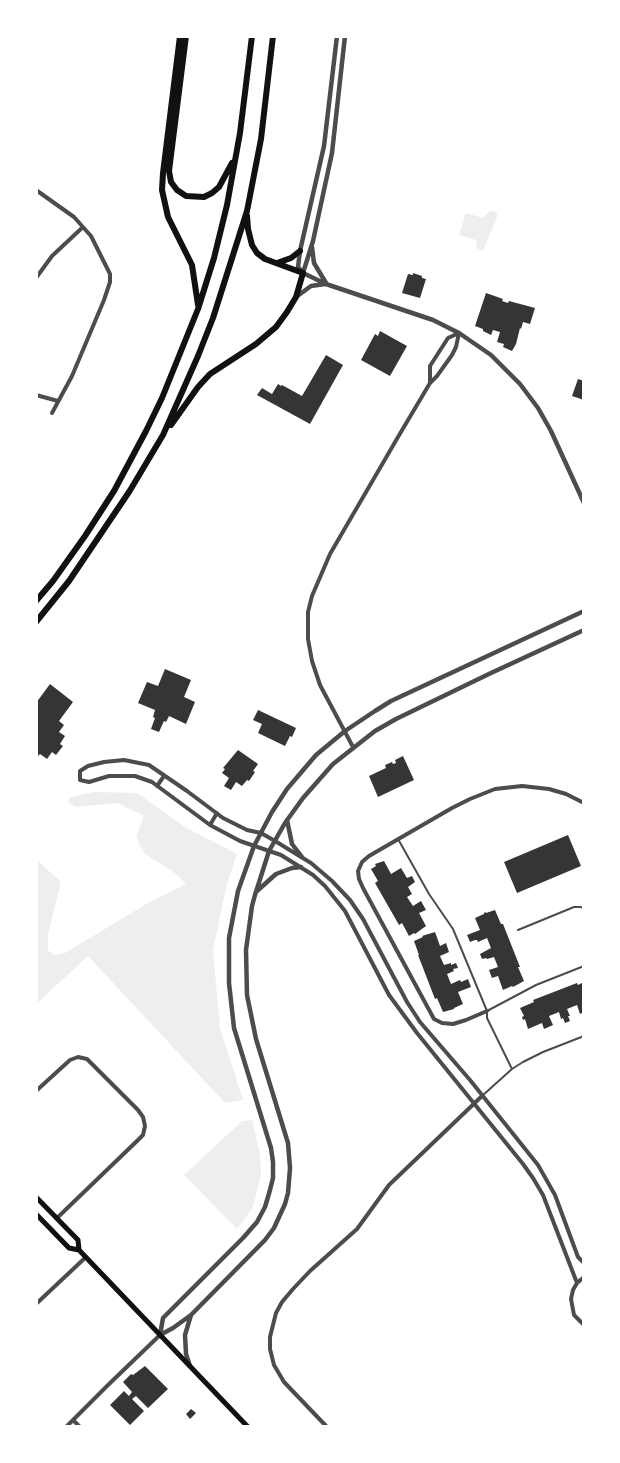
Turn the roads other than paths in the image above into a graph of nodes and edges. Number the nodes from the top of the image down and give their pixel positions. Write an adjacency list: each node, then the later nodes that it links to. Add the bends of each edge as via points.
1 (180, 36): 18 (highway, via 162,190 168,217 192,265)
2 (186, 36): 7 (highway, via 169,171 171,182 186,196 204,197 219,187)
3 (252, 36): 7 (highway)
4 (273, 36): 9 (highway, via 261,140)
5 (337, 36): 12 (street, via 324,146)
6 (345, 36): 11 (street, via 332,153)
7 (236, 155): 18 (highway, via 228,205)
8 (36, 190): 10 (street)
9 (247, 211): 13 (highway, via 252,245 265,259); 24 (highway, via 214,318)
10 (84, 227): 15 (street, via 52,256); 22 (street, via 99,250 110,274 110,282 85,347)
11 (312, 241): 14 (street); 16 (street, via 314,262)
12 (300, 251): 13 (highway); 14 (street, via 298,267)
13 (277, 263): 14 (highway)
14 (303, 273): 16 (street); 17 (highway)
15 (36, 278)
16 (326, 284): 17 (street, via 311,286); 19 (street, via 420,315)
17 (296, 297): 24 (highway, via 276,327 210,374)
18 (198, 309): 26 (highway, via 162,398 114,491)
19 (459, 333): 20 (street, via 452,355); 20 (street, via 448,338 430,366); 25 (street, via 500,364 529,396 551,431)
20 (430, 383): 30 (street, via 330,554 308,612 312,661)
21 (36, 396): 22 (street)
22 (58, 401): 23 (street)
23 (52, 413)
24 (163, 436): 28 (highway, via 69,581)
25 (584, 503)
26 (36, 601)
27 (584, 611): 30 (street, via 391,701)
28 (36, 622)
29 (584, 630): 31 (street, via 396,719)
30 (345, 732): 31 (street); 38 (street, via 316,755 287,789)
31 (353, 747): 36 (street, via 316,782)
32 (164, 776): 33 (street); 33 (street, via 149,766 124,760 96,763 80,771 80,780 89,782 109,776 134,776); 35 (street)
33 (157, 786): 37 (street)
34 (584, 803): 39 (street, via 549,789 531,786 504,788 470,799)
35 (216, 813): 37 (street); 38 (street, via 239,826)
36 (287, 820): 40 (street); 43 (street, via 292,844)
37 (210, 825): 41 (street)
38 (261, 833): 40 (street); 41 (street)
39 (398, 839): 49 (lane, via 453,929); 49 (street, via 362,862 358,871 363,888 434,1018 453,1024)
40 (275, 841): 42 (street); 43 (street)
41 (254, 846): 42 (street); 66 (street, via 238,891 229,938 229,983 234,1028 271,1148 270,1190 257,1222 163,1318)
42 (269, 851): 44 (street); 45 (street)
43 (302, 857): 53 (street, via 320,869 350,900 420,1022)
44 (301, 867): 45 (street, via 276,874); 54 (street, via 325,886 345,911 389,995)
45 (256, 892): 64 (street, via 246,950 247,995 256,1039 288,1143 290,1181 285,1204 274,1228)
46 (584, 909): 47 (lane, via 574,907)
47 (518, 930)
48 (584, 966): 49 (lane, via 536,985)
49 (487, 1011): 51 (lane, via 487,1018)
50 (584, 1036): 51 (lane, via 534,1056)
51 (512, 1069): 53 (lane)
52 (36, 1091): 57 (street, via 70,1060 78,1057 87,1059 138,1110 145,1126 138,1141)
53 (482, 1096): 54 (street); 60 (street, via 538,1165 555,1195 578,1257)
54 (474, 1103): 62 (street, via 523,1164 543,1195); 72 (street, via 390,1185 357,1229 293,1288 276,1313 270,1337 274,1365 284,1382)
55 (36, 1197): 57 (main road)
56 (36, 1214): 58 (main road, via 69,1248)
57 (57, 1218): 58 (main road, via 78,1240)
58 (79, 1250): 59 (main road)
59 (86, 1258): 63 (street); 66 (main road)
60 (584, 1263)
61 (584, 1277): 62 (street)
62 (577, 1283): 65 (street, via 571,1299 572,1308)
63 (36, 1304)
64 (191, 1315): 66 (street); 67 (street, via 185,1335 186,1354)
65 (584, 1325)
66 (160, 1335): 67 (main road); 68 (street)
67 (191, 1367): 71 (main road)
68 (73, 1420): 69 (street); 70 (street)
69 (66, 1427)
70 (80, 1427)
71 (248, 1427)
72 (328, 1427)

